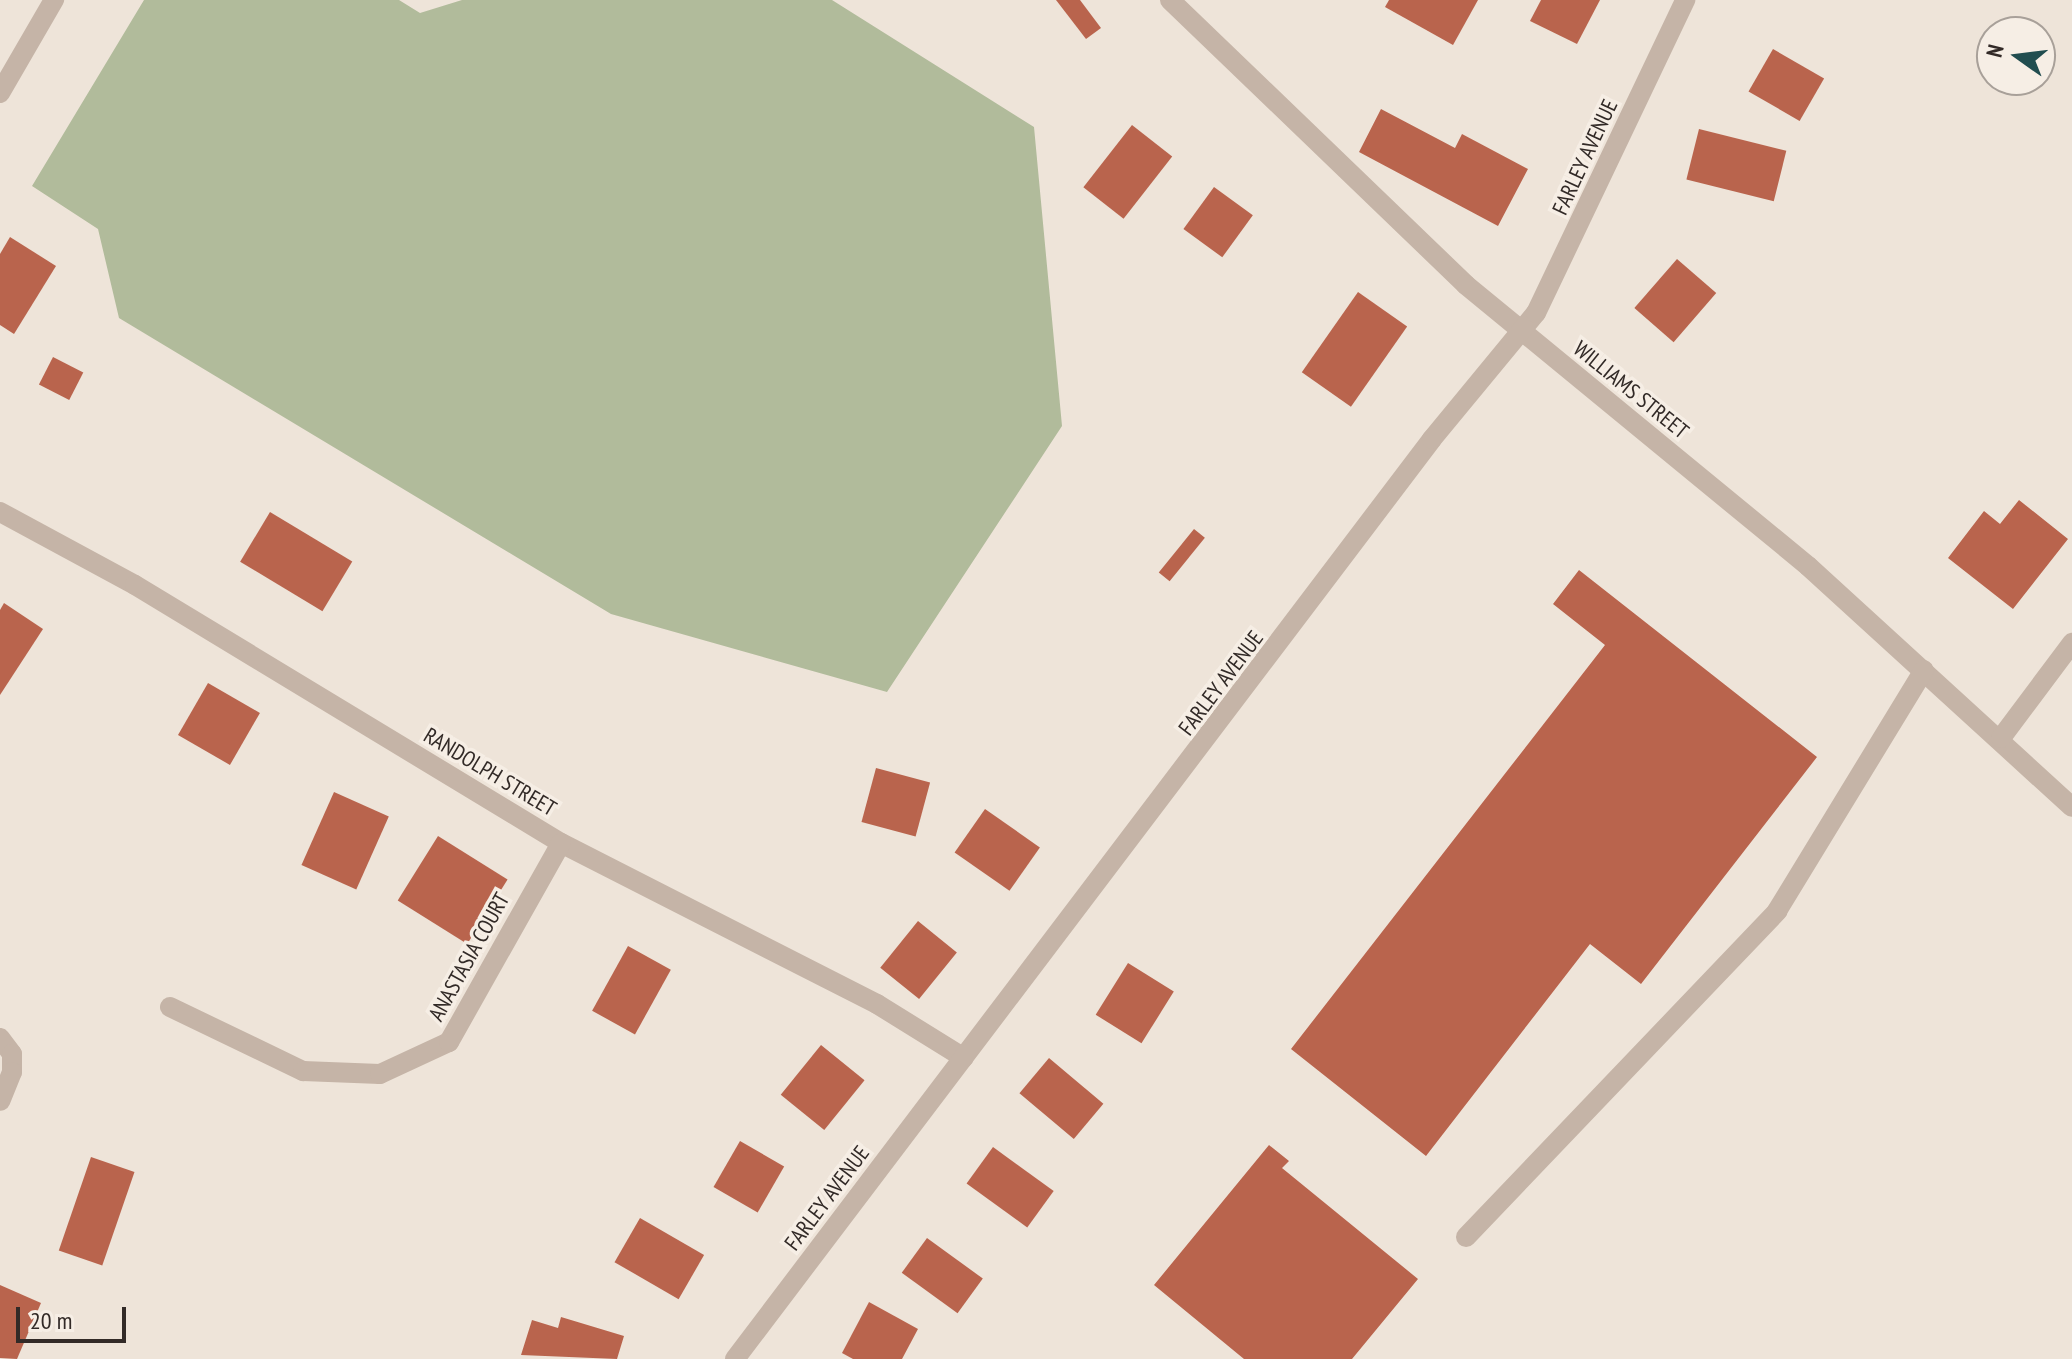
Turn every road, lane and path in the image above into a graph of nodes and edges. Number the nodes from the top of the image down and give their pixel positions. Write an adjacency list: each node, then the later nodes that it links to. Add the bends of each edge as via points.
1 (54, 0): 4 (street)
2 (1170, 0): 5 (street, WILLIAMS STREET)
3 (1685, 0): 5 (street, FARLEY AVENUE, via 1549,293)
4 (0, 93)
5 (1522, 332): 8 (street, WILLIAMS STREET, via 1808,566); 14 (street, FARLEY AVENUE, via 1432,439)
6 (0, 512): 11 (street, RANDOLPH STREET, via 135,585)
7 (2072, 643): 9 (street)
8 (1924, 670): 9 (street, WILLIAMS STREET); 16 (street, via 1777,911)
9 (2001, 738): 10 (street, WILLIAMS STREET)
10 (2072, 807)
11 (561, 843): 12 (street, ANASTASIA COURT, via 449,1042 380,1074 303,1071); 14 (street, RANDOLPH STREET, via 877,1004)
12 (170, 1007)
13 (0, 1038): 15 (street, via 12,1054 12,1072)
14 (964, 1058): 17 (street, FARLEY AVENUE)
15 (0, 1101)
16 (1466, 1237)
17 (735, 1359)

